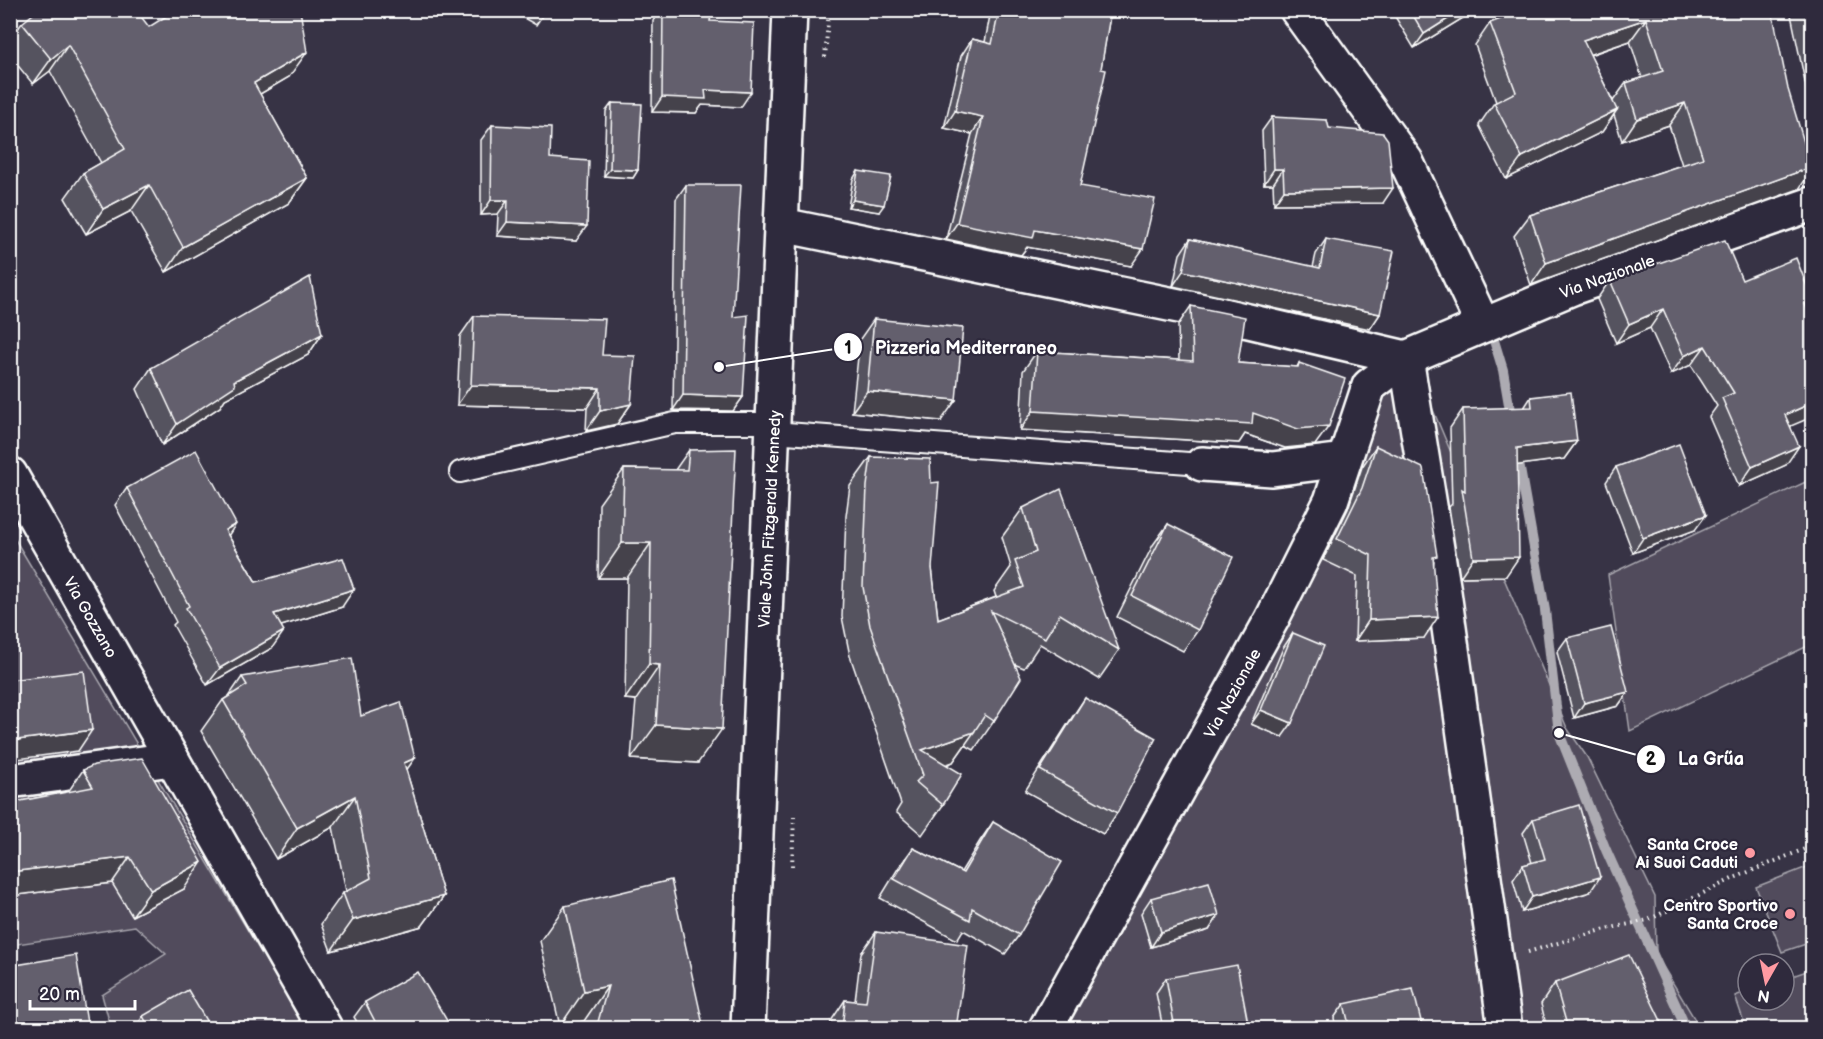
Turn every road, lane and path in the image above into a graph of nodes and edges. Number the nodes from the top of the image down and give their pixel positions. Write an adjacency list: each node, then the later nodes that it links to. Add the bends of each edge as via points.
1 (790, 10): 4 (street, Viale John Fitzgerald Kennedy)
2 (1297, 10): 5 (street, via 1406,161)
3 (1812, 204): 5 (street, Via Nazionale, via 1572,288)
4 (782, 225): 6 (street, via 1224,315); 7 (street, Viale John Fitzgerald Kennedy)
5 (1483, 325): 6 (street, Via Nazionale)
6 (1406, 358): 8 (street, Via Nazionale, via 1369,386); 15 (street, via 1444,592)
7 (773, 428): 9 (lane); 10 (lane, via 675,423); 17 (street, Viale John Fitzgerald Kennedy)
8 (1344, 460): 9 (street, via 1272,469); 18 (street, Via Nazionale, via 1331,501 1272,619)
9 (1203, 464)
10 (460, 472)
11 (10, 474): 12 (street, Via Gozzano)
12 (172, 759): 13 (street); 16 (street, Via Gozzano)
13 (10, 781)
14 (1812, 846): 15 (path, via 1648,920)
15 (1496, 962): 19 (street)
16 (325, 1029)
17 (748, 1029)
18 (1046, 1029)
19 (1505, 1029)

